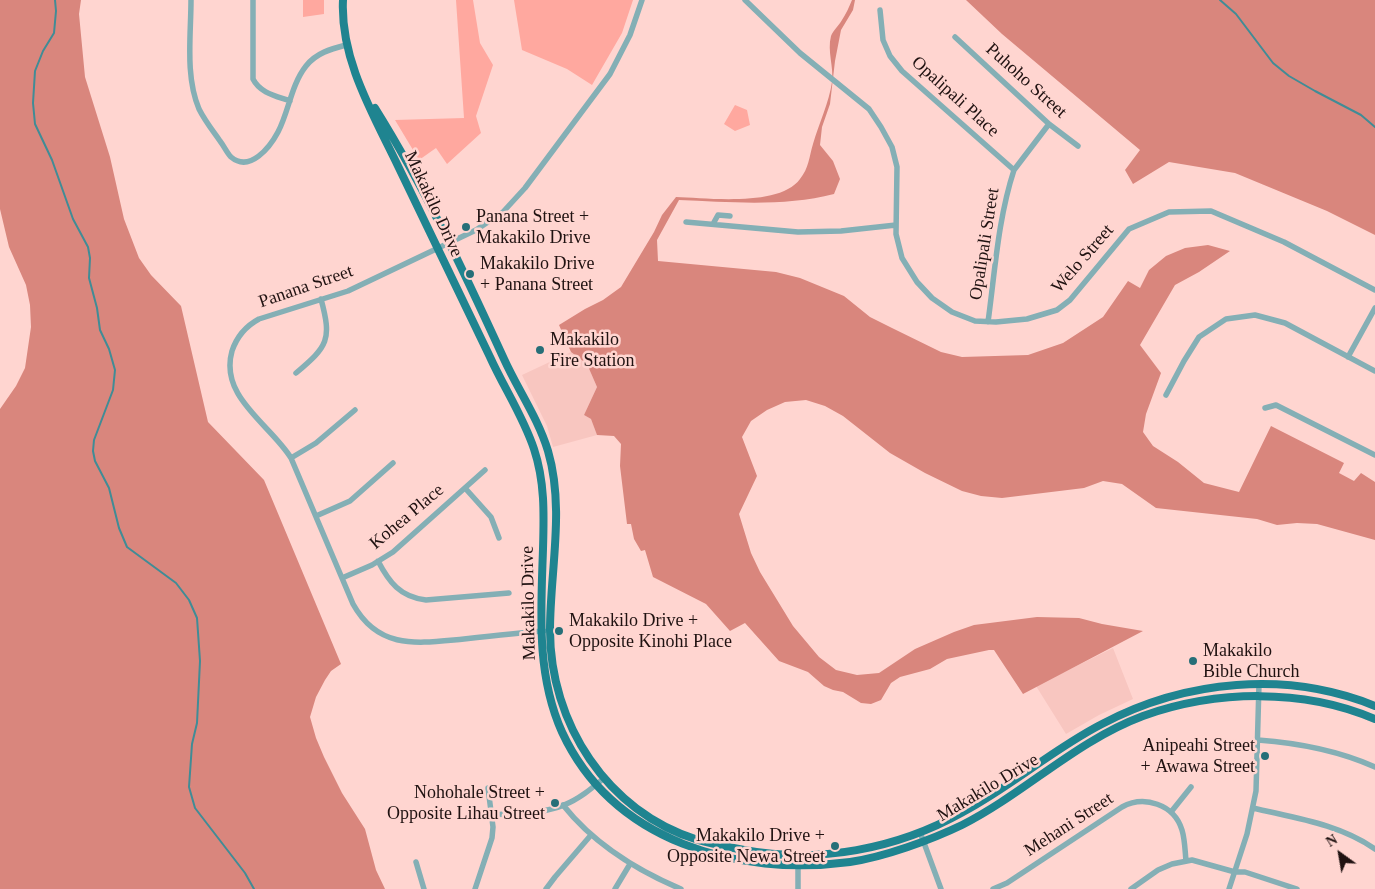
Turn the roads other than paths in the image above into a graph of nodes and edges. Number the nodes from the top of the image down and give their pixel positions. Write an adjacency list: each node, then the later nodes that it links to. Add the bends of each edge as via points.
1 (191, 0): 10 (street, via 194,92 204,120 230,155 244,162 258,157 279,131)
2 (253, 0): 10 (street, via 253,78 263,90)
3 (343, 0): 8 (main road, Makakilo Drive)
4 (642, 0): 18 (street, Panana Street, via 630,35 610,74 525,188 490,221)
5 (745, 0): 17 (street, Welo Street, via 800,53 869,109 892,147 897,167)
6 (880, 10): 13 (street, Opalipali Place, via 883,40 902,71)
7 (955, 37): 11 (street, Puhoho Street)
8 (346, 45): 9 (main road, Makakilo Drive); 10 (street, via 325,52 310,62 299,77)
9 (361, 86): 18 (main road, Makakilo Drive, via 389,130); 19 (main road, Makakilo Drive)
10 (290, 101)
11 (1049, 124): 12 (street, Puhoho Street); 13 (street, Opalipali Street)
12 (1078, 146)
13 (1014, 170): 23 (street, Opalipali Street, via 1002,208)
14 (730, 216): 16 (street, via 718,215)
15 (686, 222): 16 (street)
16 (713, 224): 17 (street, via 798,232)
17 (896, 225): 23 (street, Welo Street, via 902,258 932,298 952,312)
18 (449, 243): 19 (street, Panana Street); 25 (main road, Makakilo Drive)
19 (437, 249): 21 (street, Panana Street, via 348,291); 26 (main road, Makakilo Drive)
20 (1375, 290): 23 (street, Welo Street, via 1284,242 1211,210 1169,212 1129,229 1070,300 1057,310 1027,319)
21 (321, 300): 28 (street, via 327,326 326,340 316,356); 33 (street, Panana Street, via 269,314 253,322 240,335 230,359 231,378 238,396)
22 (1375, 308): 24 (street)
23 (988, 322)
24 (1348, 357): 27 (street); 29 (street, via 1285,323 1255,315 1226,319 1199,337)
25 (507, 366): 26 (main road); 42 (main road, Makakilo Drive, via 540,430 553,474 556,497)
26 (496, 371): 43 (main road, Makakilo Drive, via 529,434 541,476 544,498)
27 (1375, 371)
28 (296, 373)
29 (1166, 395)
30 (1265, 408): 32 (street, via 1276,405)
31 (354, 410): 33 (street, via 316,443)
32 (1375, 455)
33 (291, 458): 37 (street, Panana Street)
34 (393, 463): 37 (street, via 350,500)
35 (485, 470): 36 (street, Kohea Place)
36 (466, 488): 38 (street, via 491,517); 39 (street, Kohea Place)
37 (316, 516): 40 (street, Panana Street)
38 (499, 538)
39 (378, 562): 40 (street, Kohea Place); 41 (street, via 393,586 415,598 426,600)
40 (342, 578): 43 (street, Panana Street, via 357,612 374,630 397,640 422,643)
41 (509, 592)
42 (550, 631): 43 (street, Panana Street); 50 (main road, Makakilo Drive, via 552,663 565,711 574,733)
43 (541, 632): 51 (main road, Makakilo Drive, via 547,688 554,714 577,760)
44 (1259, 684): 45 (street); 46 (main road, Makakilo Drive, via 1316,690); 58 (main road, Makakilo Drive, via 1215,686 1176,694 1103,723 963,812)
45 (1259, 696): 47 (main road, Makakilo Drive, via 1330,704); 48 (street); 60 (main road, Makakilo Drive, via 1216,698 1179,705 1107,732 994,806)
46 (1375, 706)
47 (1375, 719)
48 (1258, 740): 49 (street, via 1324,749); 55 (street)
49 (1375, 767)
50 (603, 779): 51 (street); 62 (main road, Makakilo Drive, via 640,812 696,840 754,852)
51 (596, 785): 54 (street); 66 (main road, Makakilo Drive, via 613,803 662,836 709,853)
52 (1191, 787): 56 (street)
53 (488, 788): 57 (street)
54 (563, 805): 57 (street); 59 (street)
55 (1253, 808): 61 (street, via 1334,828); 67 (street)
56 (1171, 812): 63 (street, via 1181,828); 68 (street, Mehani Street, via 1149,802 1126,805)
57 (491, 815): 71 (street, via 492,838)
58 (920, 832): 60 (street); 62 (main road, Makakilo Drive, via 856,850)
59 (592, 835): 65 (street); 72 (street)
60 (924, 841): 66 (main road, Makakilo Drive, via 854,862); 76 (street)
61 (1375, 849)
62 (798, 856): 66 (street)
63 (1186, 861): 67 (street); 79 (street, via 1158,870)
64 (416, 862): 70 (street)
65 (630, 864): 69 (street); 73 (street)
66 (798, 865): 75 (street)
67 (1235, 872): 80 (street); 81 (street, via 1245,872)
68 (1007, 883): 77 (street, Mehani Street); 78 (street)
69 (672, 887): 74 (street)
70 (424, 889)
71 (475, 889)
72 (546, 889)
73 (614, 889)
74 (681, 889)
75 (798, 889)
76 (941, 889)
77 (994, 889)
78 (1011, 889)
79 (1131, 889)
80 (1229, 889)
81 (1297, 889)

